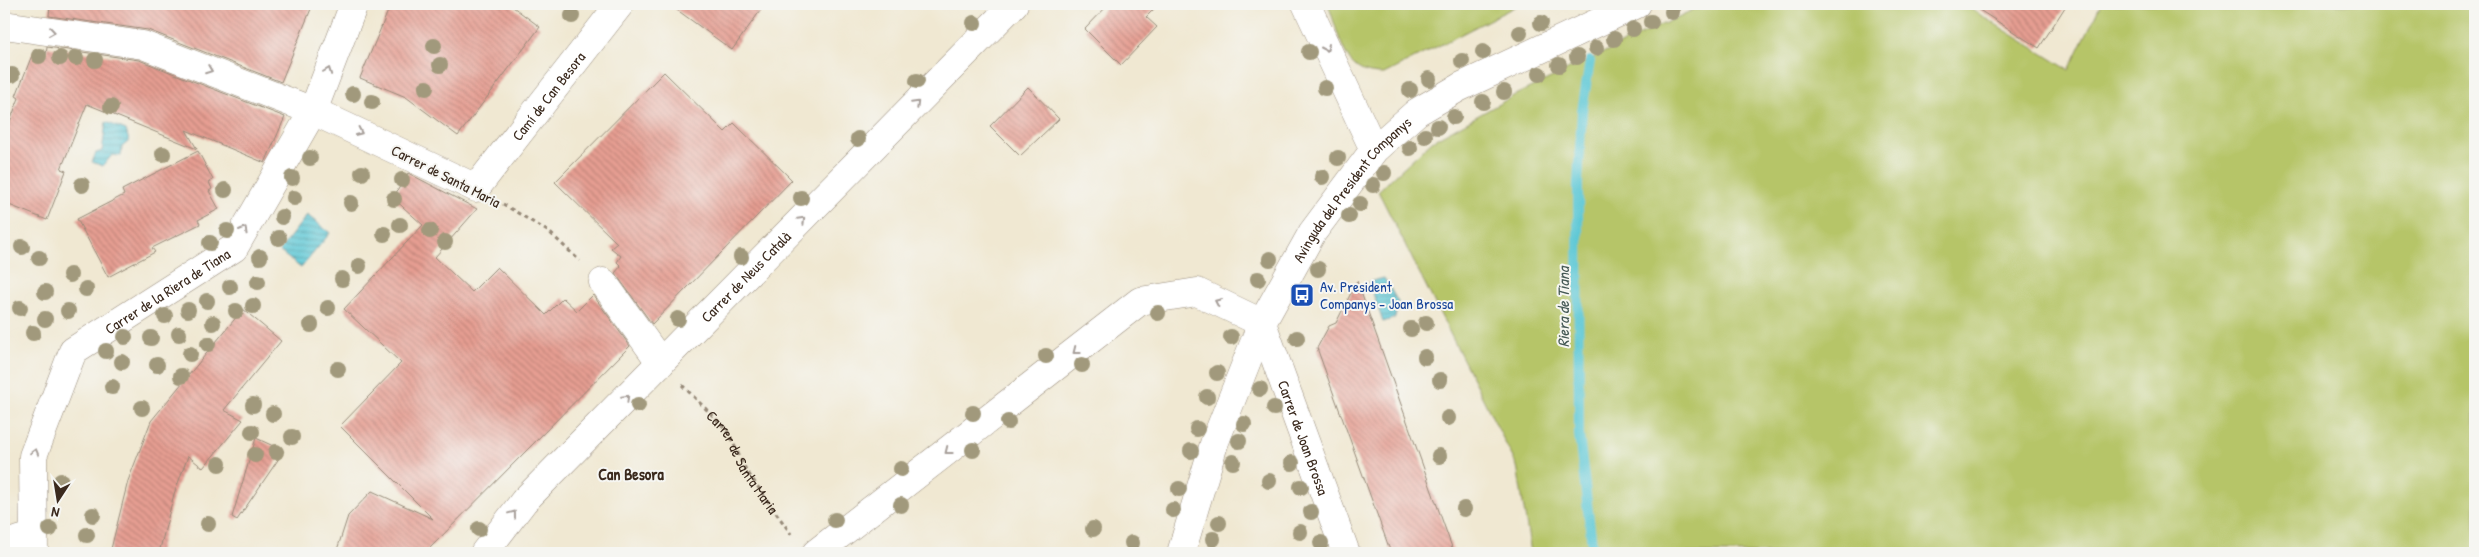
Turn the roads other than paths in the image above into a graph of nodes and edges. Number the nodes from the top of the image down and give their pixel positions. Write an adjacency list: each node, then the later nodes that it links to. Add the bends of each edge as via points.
1 (354, 4): 7 (street, Carrer de la Riera de Tiana, one-way to 1)
2 (620, 4): 9 (street, Camí de Can Besora)
3 (1014, 4): 12 (street, Carrer de Neus Català, one-way to 3)
4 (1306, 4): 8 (street, one-way to 8)
5 (1637, 4): 8 (street, Avinguda del President Companys, via 1460,87 1417,112)
6 (7, 22): 7 (street, Carrer de Santa Maria, one-way to 7, via 143,45)
7 (313, 111): 9 (street, Carrer de Santa Maria, one-way to 9); 14 (street, Carrer de la Riera de Tiana, one-way to 7, via 32,456 73,351 234,248)
8 (1374, 150): 11 (street, Avinguda del President Companys, via 1312,233)
9 (476, 188)
10 (603, 282): 12 (street)
11 (1262, 323): 16 (street, one-way to 16, via 1197,292 1140,301); 17 (street, Avinguda del President Companys, via 1214,444); 18 (street, Carrer de Joan Brossa)
12 (661, 363): 15 (street, Carrer de Neus Català, one-way to 12, via 524,501)
13 (4, 544): 14 (street)
14 (34, 545)
15 (484, 553)
16 (816, 553)
17 (1181, 553)
18 (1346, 553)

